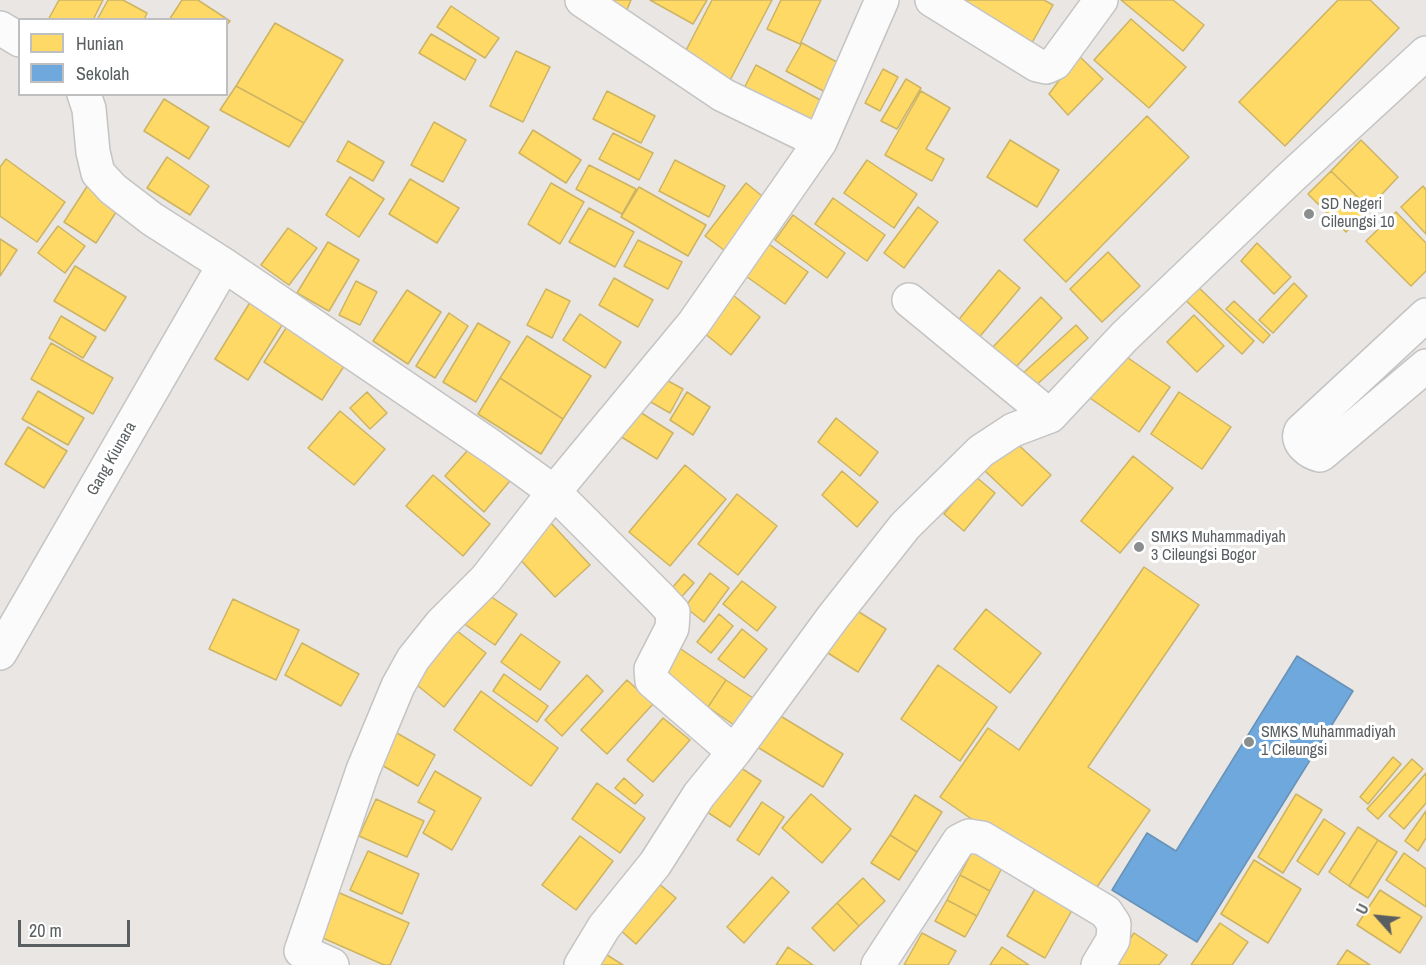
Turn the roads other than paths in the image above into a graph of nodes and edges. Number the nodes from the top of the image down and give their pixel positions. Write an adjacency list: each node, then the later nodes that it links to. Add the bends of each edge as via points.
1 (582, 0): 9 (street, via 723,95)
2 (882, 0): 9 (street)
3 (932, 0): 4 (street, via 1046,67 1055,63)
4 (1101, 0)
5 (0, 28): 6 (street)
6 (18, 39)
7 (1426, 53): 14 (street, via 1124,337)
8 (85, 96): 10 (street, via 98,173 152,219)
9 (820, 142): 15 (street, via 687,333)
10 (224, 265): 15 (street); 16 (street, Gang Kiunara)
11 (909, 300): 14 (street)
12 (1426, 315): 13 (street, via 1301,431 1300,440 1312,453 1320,455)
13 (1426, 366)
14 (1050, 416): 17 (street, via 1013,430 981,452 905,526)
15 (554, 492): 17 (street, via 673,612 672,628 651,669 652,681); 18 (street, via 486,579 441,624 413,659 398,686 363,770 301,951)
16 (0, 653)
17 (734, 752): 19 (street, via 699,795 655,864 604,927)
18 (332, 965)
19 (581, 965)
20 (878, 965): 21 (street, via 959,841 969,836 982,838 1106,912 1114,924 1113,940)
21 (1098, 965)

